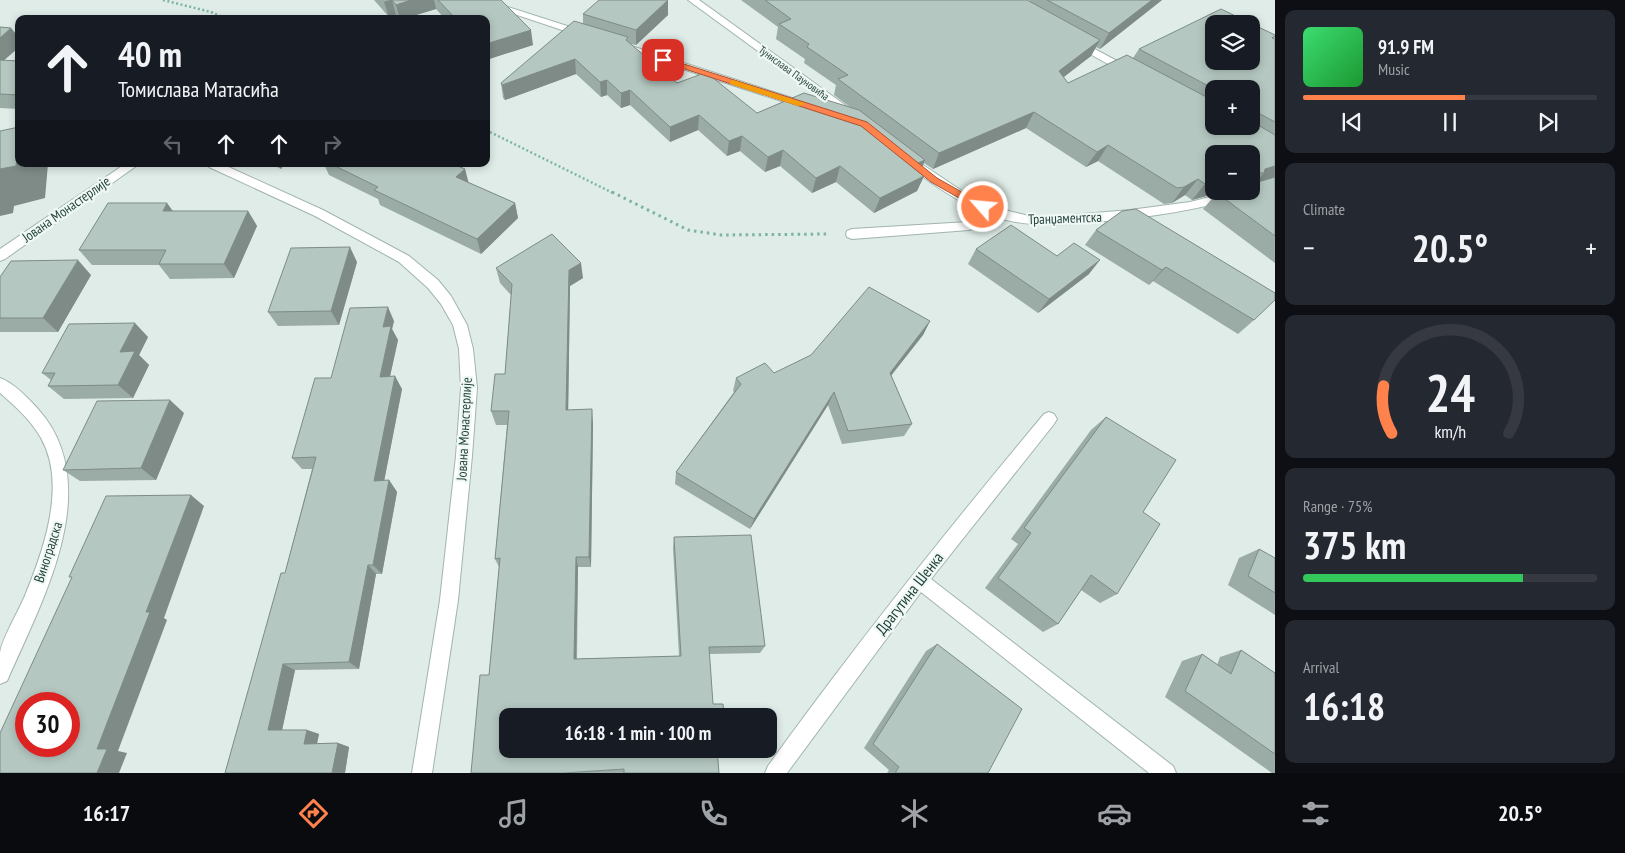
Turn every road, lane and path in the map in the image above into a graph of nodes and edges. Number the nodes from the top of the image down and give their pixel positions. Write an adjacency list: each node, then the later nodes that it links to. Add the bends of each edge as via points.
1 (163, 0): 4 (path)
2 (477, 0): 6 (street)
3 (693, 0): 10 (street, Тунислава Пауновића, via 860,123)
4 (218, 15)
5 (1067, 37): 8 (street)
6 (597, 38)
7 (616, 44): 9 (street)
8 (1136, 76)
9 (813, 108)
10 (832, 114)
11 (490, 132): 17 (path, via 688,230 721,235)
12 (893, 148): 16 (street, via 945,187)
13 (129, 167): 18 (street, Јована Монастерлије)
14 (219, 167): 23 (street, Јована Монастерлије, via 319,213 404,259 433,284 460,325 466,349 469,388 464,456 449,600)
15 (1220, 200): 16 (street, Транџаментска, via 1144,214 1042,220 1020,220)
16 (995, 212): 17 (street, via 969,226)
17 (852, 234)
18 (0, 256)
19 (0, 384): 22 (street, Виноградска, via 33,414 52,443 61,482 60,518 48,562)
20 (1049, 419): 21 (street, Драгутина Шенка)
21 (919, 580): 24 (street, Драгутина Шенка); 25 (street)
22 (0, 674)
23 (422, 773)
24 (775, 773)
25 (1166, 773)

